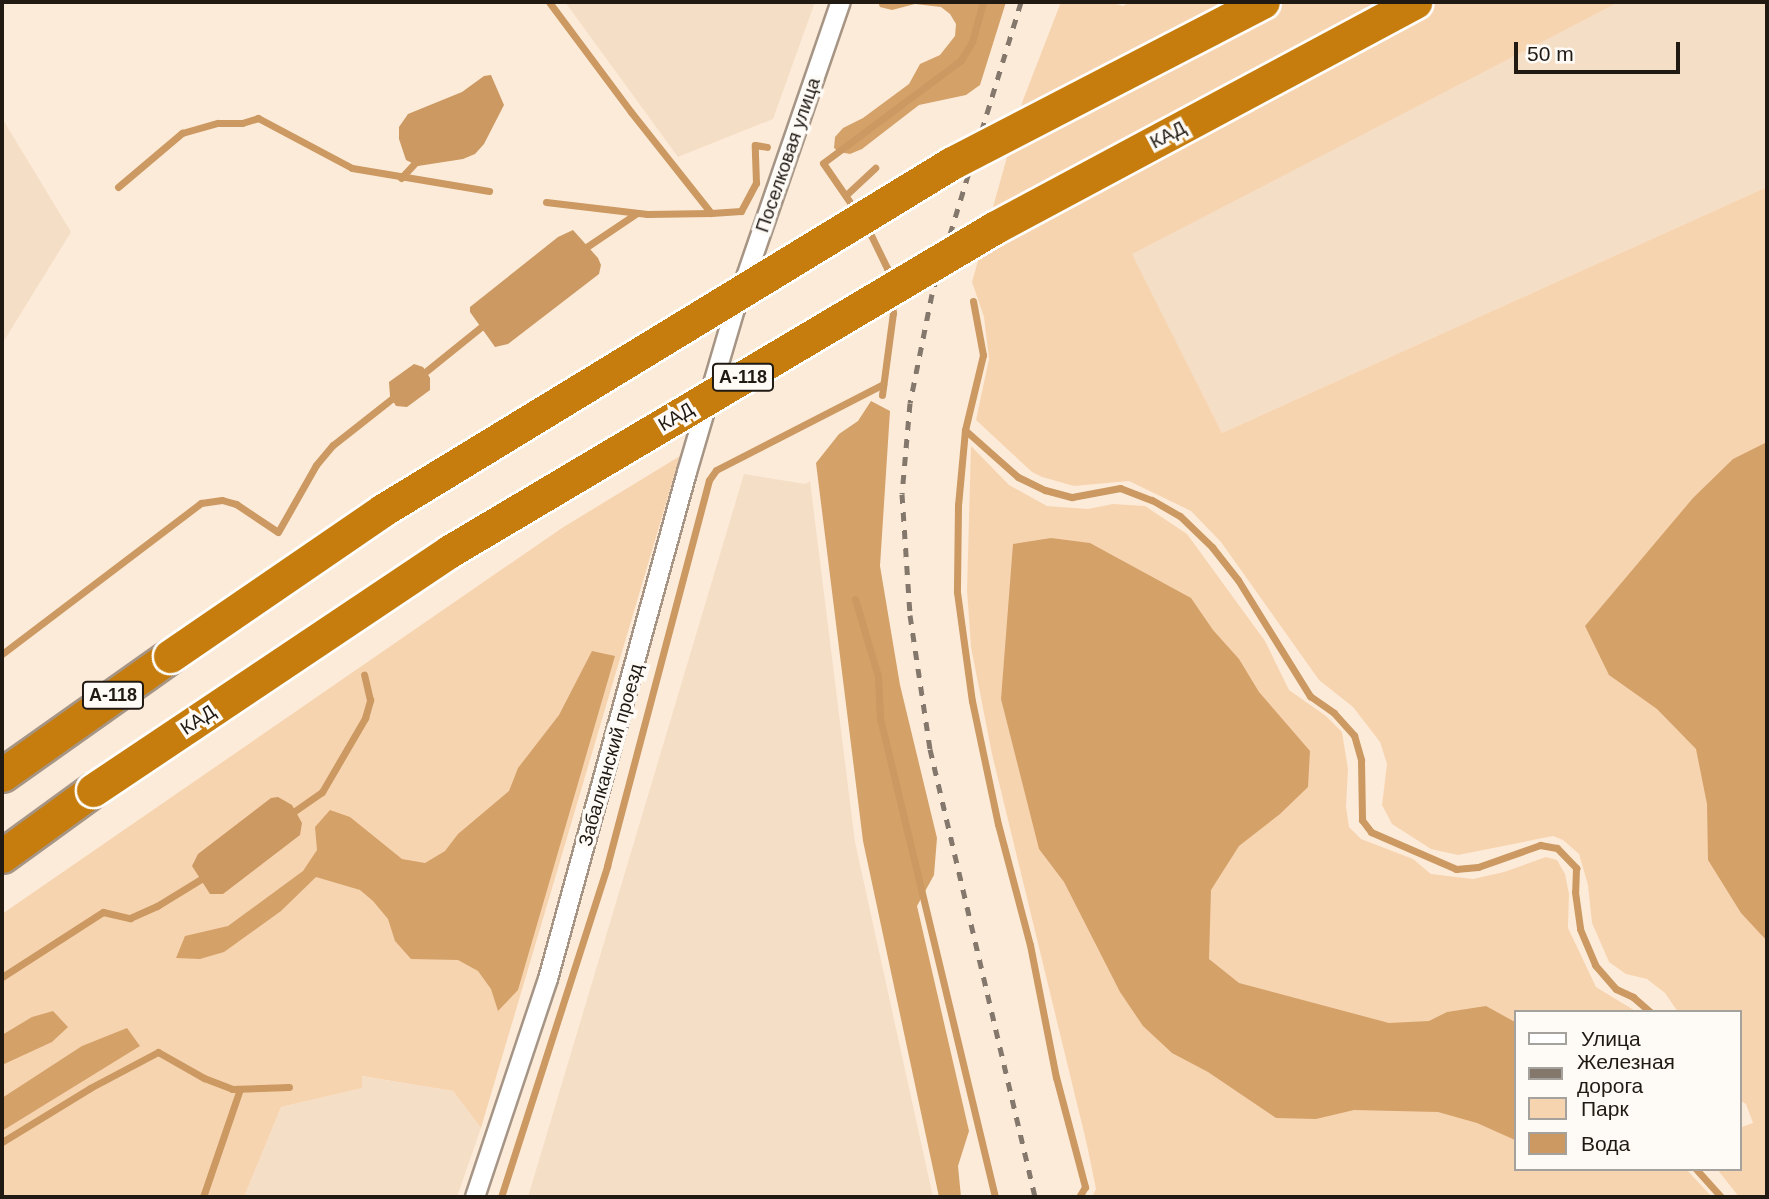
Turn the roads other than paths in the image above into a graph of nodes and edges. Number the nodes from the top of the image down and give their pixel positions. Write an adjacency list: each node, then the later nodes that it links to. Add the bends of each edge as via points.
1 (841, 2): 4 (street, Поселковая улица)
2 (1263, 2): 5 (highway, А-118, bridge, via 952,163 383,510)
3 (1415, 2): 6 (highway, КАД / А-118, bridge, via 994,228 474,537 93,790)
4 (735, 309): 7 (street, Забалканский проезд, via 548,979)
5 (2, 775)
6 (2, 856)
7 (475, 1197)

